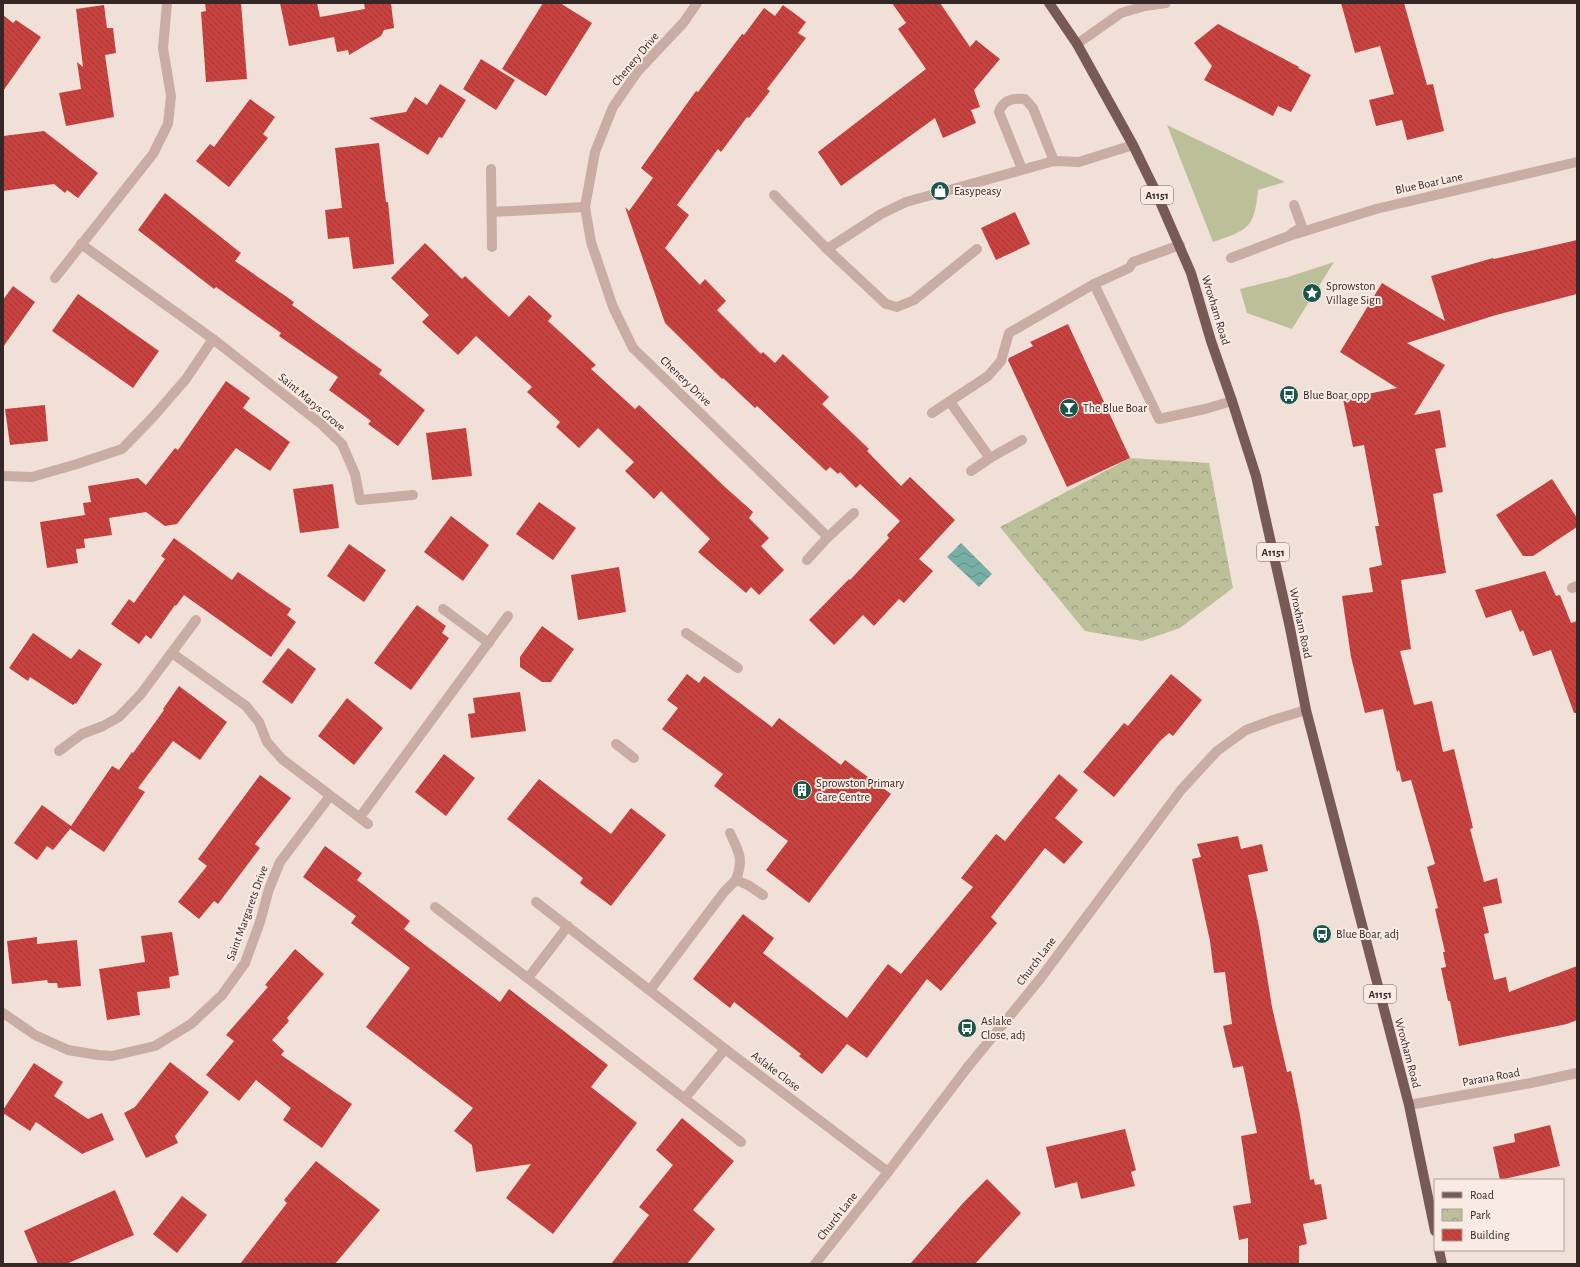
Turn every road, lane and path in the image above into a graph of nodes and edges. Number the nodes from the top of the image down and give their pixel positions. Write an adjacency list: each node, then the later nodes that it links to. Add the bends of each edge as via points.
1 (168, 3): 16 (street, via 163,48 171,96 168,124 153,154)
2 (697, 3): 13 (street, Chenery Drive, via 684,22 638,71 613,107 596,152)
3 (1049, 3): 5 (main road, Wroxham Road / A1151)
4 (1166, 3): 5 (street, via 1121,13)
5 (1077, 44): 6 (main road, Wroxham Road / A1151)
6 (1134, 145): 7 (street, via 1079,162); 17 (main road, Wroxham Road / A1151)
7 (1054, 161): 10 (street); 10 (street, via 1033,108 1025,99 1008,100 1001,105 999,112)
8 (1577, 162): 15 (street, Blue Boar Lane, via 1376,209)
9 (491, 169): 14 (street)
10 (1022, 170): 20 (street, via 906,202 881,214)
11 (774, 195): 20 (street)
12 (1294, 205): 15 (street, Blue Boar Lane, via 1302,227)
13 (585, 207): 14 (street); 34 (street, Chenery Drive, via 591,242 613,307 633,348)
14 (492, 212): 18 (street)
15 (1289, 236): 21 (street, Blue Boar Lane)
16 (81, 244): 22 (street); 24 (street, Saint Marys Grove)
17 (1180, 245): 23 (street, via 1133,262 1129,268); 25 (main road, Wroxham Road / A1151)
18 (492, 247)
19 (977, 248): 20 (street, via 914,300 897,307 886,304)
20 (826, 249)
21 (1231, 258)
22 (55, 278)
23 (1094, 284): 25 (street, via 1159,419); 26 (street, via 1009,333 1001,361 988,376)
24 (213, 339): 31 (street, via 186,379 122,448 32,477); 32 (street, Saint Marys Grove, via 320,423 342,444 355,474 360,500)
25 (1232, 400): 43 (main road, Wroxham Road / A1151, via 1256,476)
26 (950, 402): 27 (street); 29 (street)
27 (932, 413)
28 (1022, 440): 29 (street)
29 (990, 458): 30 (street)
30 (971, 471)
31 (3, 476)
32 (413, 495)
33 (854, 513): 34 (street)
34 (828, 537): 35 (street)
35 (807, 560)
36 (443, 609): 40 (street)
37 (508, 616): 40 (street)
38 (196, 620): 41 (street)
39 (686, 633): 42 (street)
40 (489, 643): 48 (street)
41 (172, 652): 45 (street, via 120,718 82,734); 47 (street, via 246,706 259,722 267,742 282,759)
42 (738, 668)
43 (1306, 710): 62 (main road, Wroxham Road / A1151); 64 (street, Church Lane, via 1246,730 1217,751 1181,790 1040,979 967,1068)
44 (616, 744): 46 (street)
45 (59, 751)
46 (634, 758)
47 (330, 796): 48 (street); 58 (street, Saint Margarets Drive, via 280,862 245,963 222,995 191,1024 155,1046 112,1056 68,1050 35,1036)
48 (360, 817): 49 (street)
49 (368, 824)
50 (730, 833): 51 (street, via 740,854)
51 (736, 880): 52 (street, via 748,884); 57 (street, via 724,892)
52 (763, 895)
53 (536, 902): 55 (street, Aslake Close)
54 (435, 907): 56 (street)
55 (568, 926): 56 (street); 57 (street, Aslake Close)
56 (528, 978): 61 (street)
57 (650, 990): 59 (street, Aslake Close)
58 (3, 1013)
59 (725, 1049): 61 (street); 64 (street, Aslake Close)
60 (1577, 1073): 62 (street, Parana Road, via 1531,1084)
61 (684, 1098): 63 (street)
62 (1409, 1105): 65 (main road, Wroxham Road / A1151)
63 (741, 1142)
64 (888, 1172): 67 (street, Church Lane)
65 (1434, 1226)
66 (1439, 1251): 68 (main road)
67 (815, 1264)
68 (1442, 1264)

